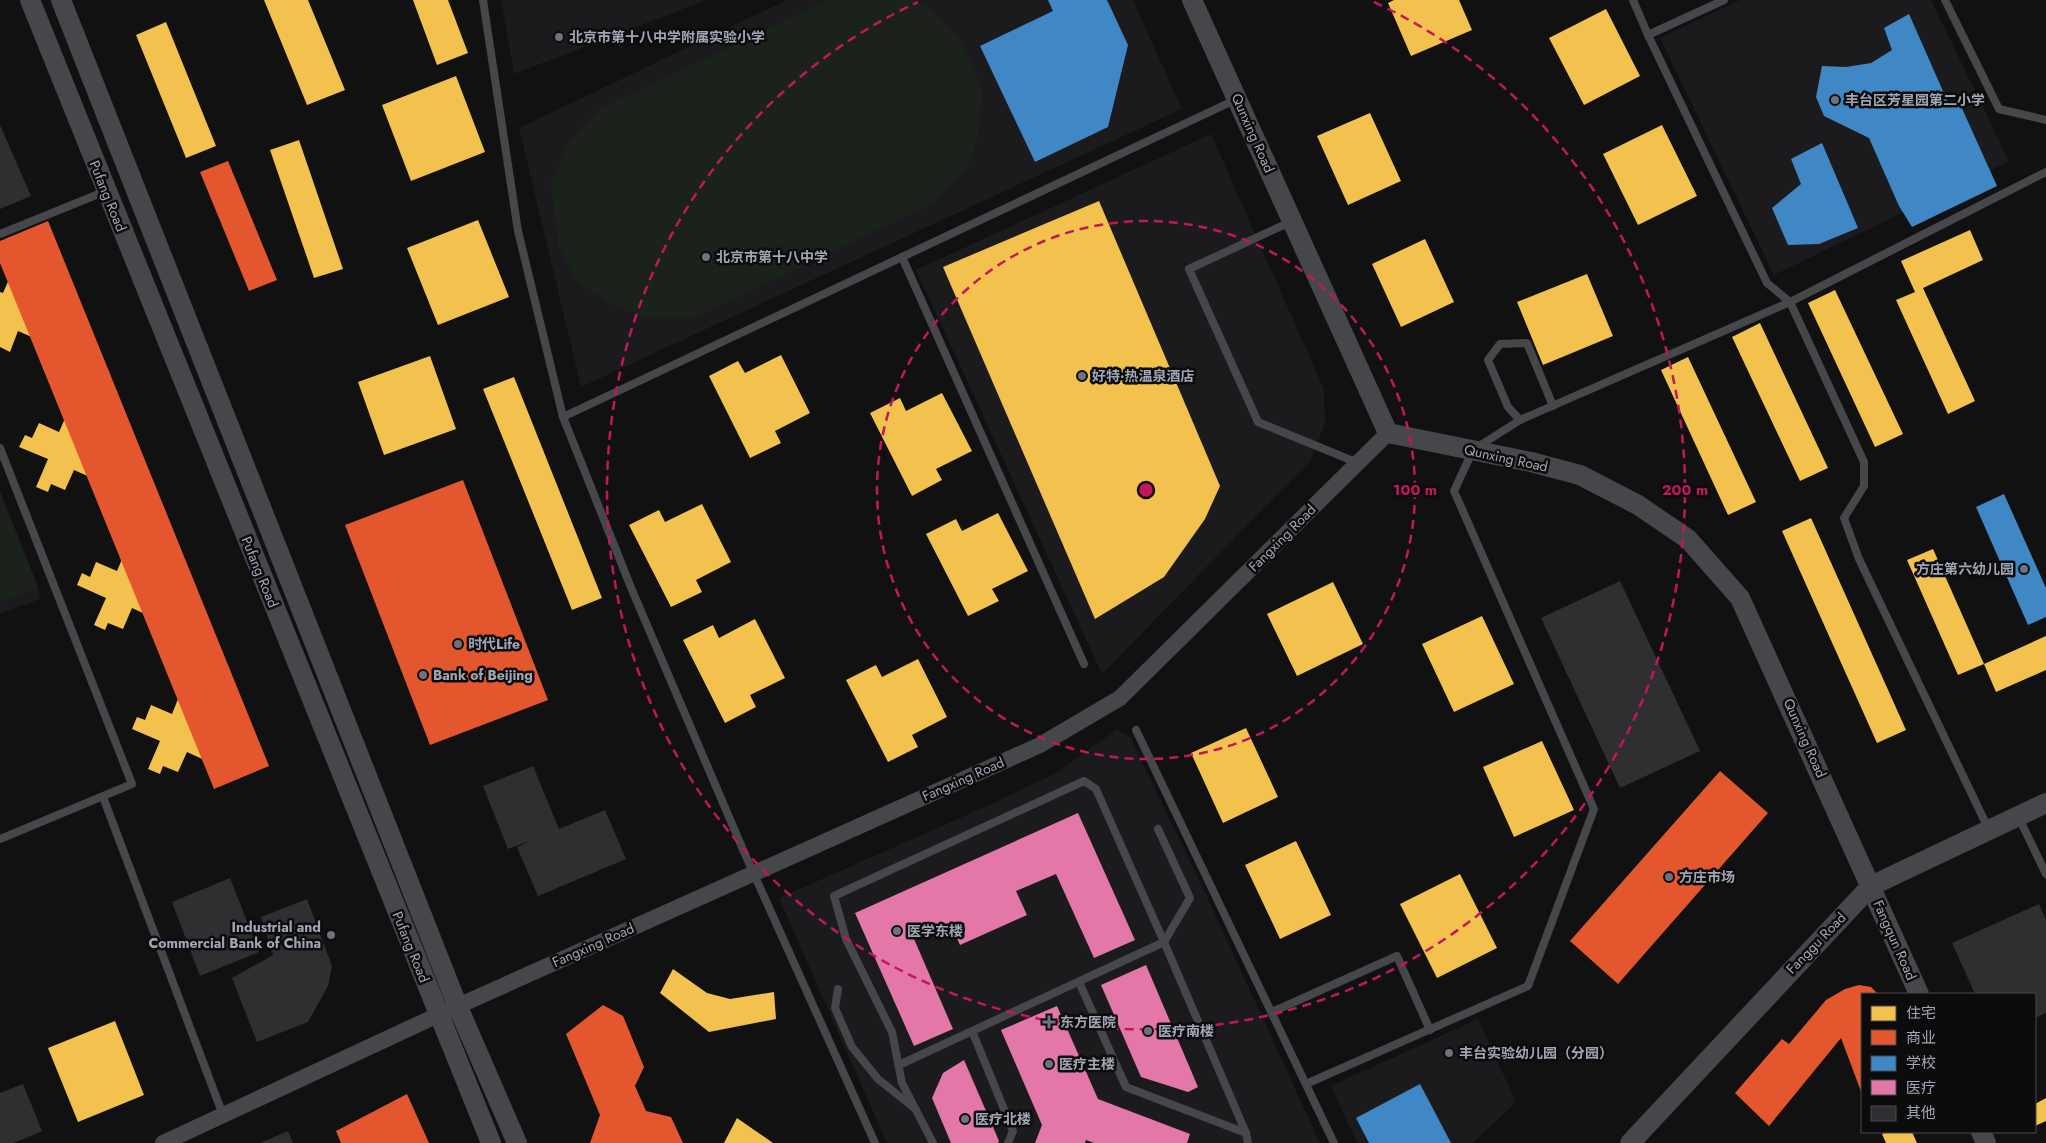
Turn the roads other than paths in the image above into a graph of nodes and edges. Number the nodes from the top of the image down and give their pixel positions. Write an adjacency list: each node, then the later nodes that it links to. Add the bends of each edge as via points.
1 (30, 0): 12 (street, Pufang Road)
2 (61, 0): 39 (street, Pufang Road)
3 (483, 0): 18 (lane, via 518,231)
4 (1192, 0): 9 (street, Qunxing Road)
5 (1633, 0): 8 (lane)
6 (1724, 0): 8 (lane)
7 (1945, 0): 10 (lane, via 1999,110)
8 (1648, 35): 16 (lane, via 1767,283)
9 (1237, 99): 13 (street, Qunxing Road); 15 (lane)
10 (2046, 120)
11 (2046, 172): 16 (lane)
12 (106, 190): 14 (lane); 41 (street, Pufang Road)
13 (1292, 221): 20 (street, Qunxing Road); 23 (lane, via 1188,269 1258,422)
14 (0, 234)
15 (902, 257): 18 (lane); 24 (lane)
16 (1790, 302): 17 (lane); 30 (lane, via 1864,462 1864,486 1844,518 1859,559)
17 (1553, 406): 19 (lane); 19 (lane, via 1527,343 1500,344 1488,360 1508,407)
18 (563, 417): 32 (lane, via 632,590)
19 (1520, 420): 22 (lane)
20 (1388, 433): 22 (street, Qunxing Road); 23 (street, Fangxing Road)
21 (0, 448): 26 (lane, via 132,784)
22 (1473, 450): 34 (street, Qunxing Road, via 1580,475 1638,505 1688,539 1740,598); 42 (lane, via 1454,491 1594,809 1528,986)
23 (1358, 463): 32 (street, Fangxing Road, via 1120,698 1040,745)
24 (1084, 664)
25 (1136, 730): 40 (lane)
26 (103, 797): 31 (lane); 47 (lane)
27 (2046, 803): 28 (street, Fanggu Road)
28 (2018, 816): 30 (street, Fanggu Road); 33 (lane)
29 (1158, 829): 35 (lane, via 1190,898)
30 (1989, 830): 34 (street, Fanggu Road)
31 (0, 839)
32 (753, 872): 39 (street, Fangxing Road); 52 (lane)
33 (2046, 874)
34 (1871, 886): 38 (street, Fangqun Road); 57 (street, Fanggu Road)
35 (1164, 942): 36 (lane); 44 (lane, via 1096,789 1084,781 834,896 846,939 892,1032); 48 (lane)
36 (1079, 982): 43 (lane); 48 (lane, via 1126,1087)
37 (838, 989): 46 (lane, via 836,1008 852,1048 878,1079)
38 (1919, 993)
39 (458, 1006): 41 (street, Fangxing Road); 51 (street, Pufang Road)
40 (1272, 1012): 42 (lane, via 1397,956); 45 (lane)
41 (438, 1015): 47 (street); 50 (street, Pufang Road)
42 (1430, 1030): 45 (lane)
43 (972, 1032): 44 (lane); 54 (lane, via 1013,1131)
44 (899, 1065): 46 (lane, via 902,1083)
45 (1306, 1084): 56 (lane)
46 (914, 1108): 53 (lane)
47 (223, 1115): 49 (street)
48 (1246, 1133): 55 (lane)
49 (163, 1143)
50 (491, 1143)
51 (517, 1143)
52 (875, 1143)
53 (932, 1143)
54 (1008, 1143)
55 (1248, 1143)
56 (1334, 1143)
57 (1630, 1143)

